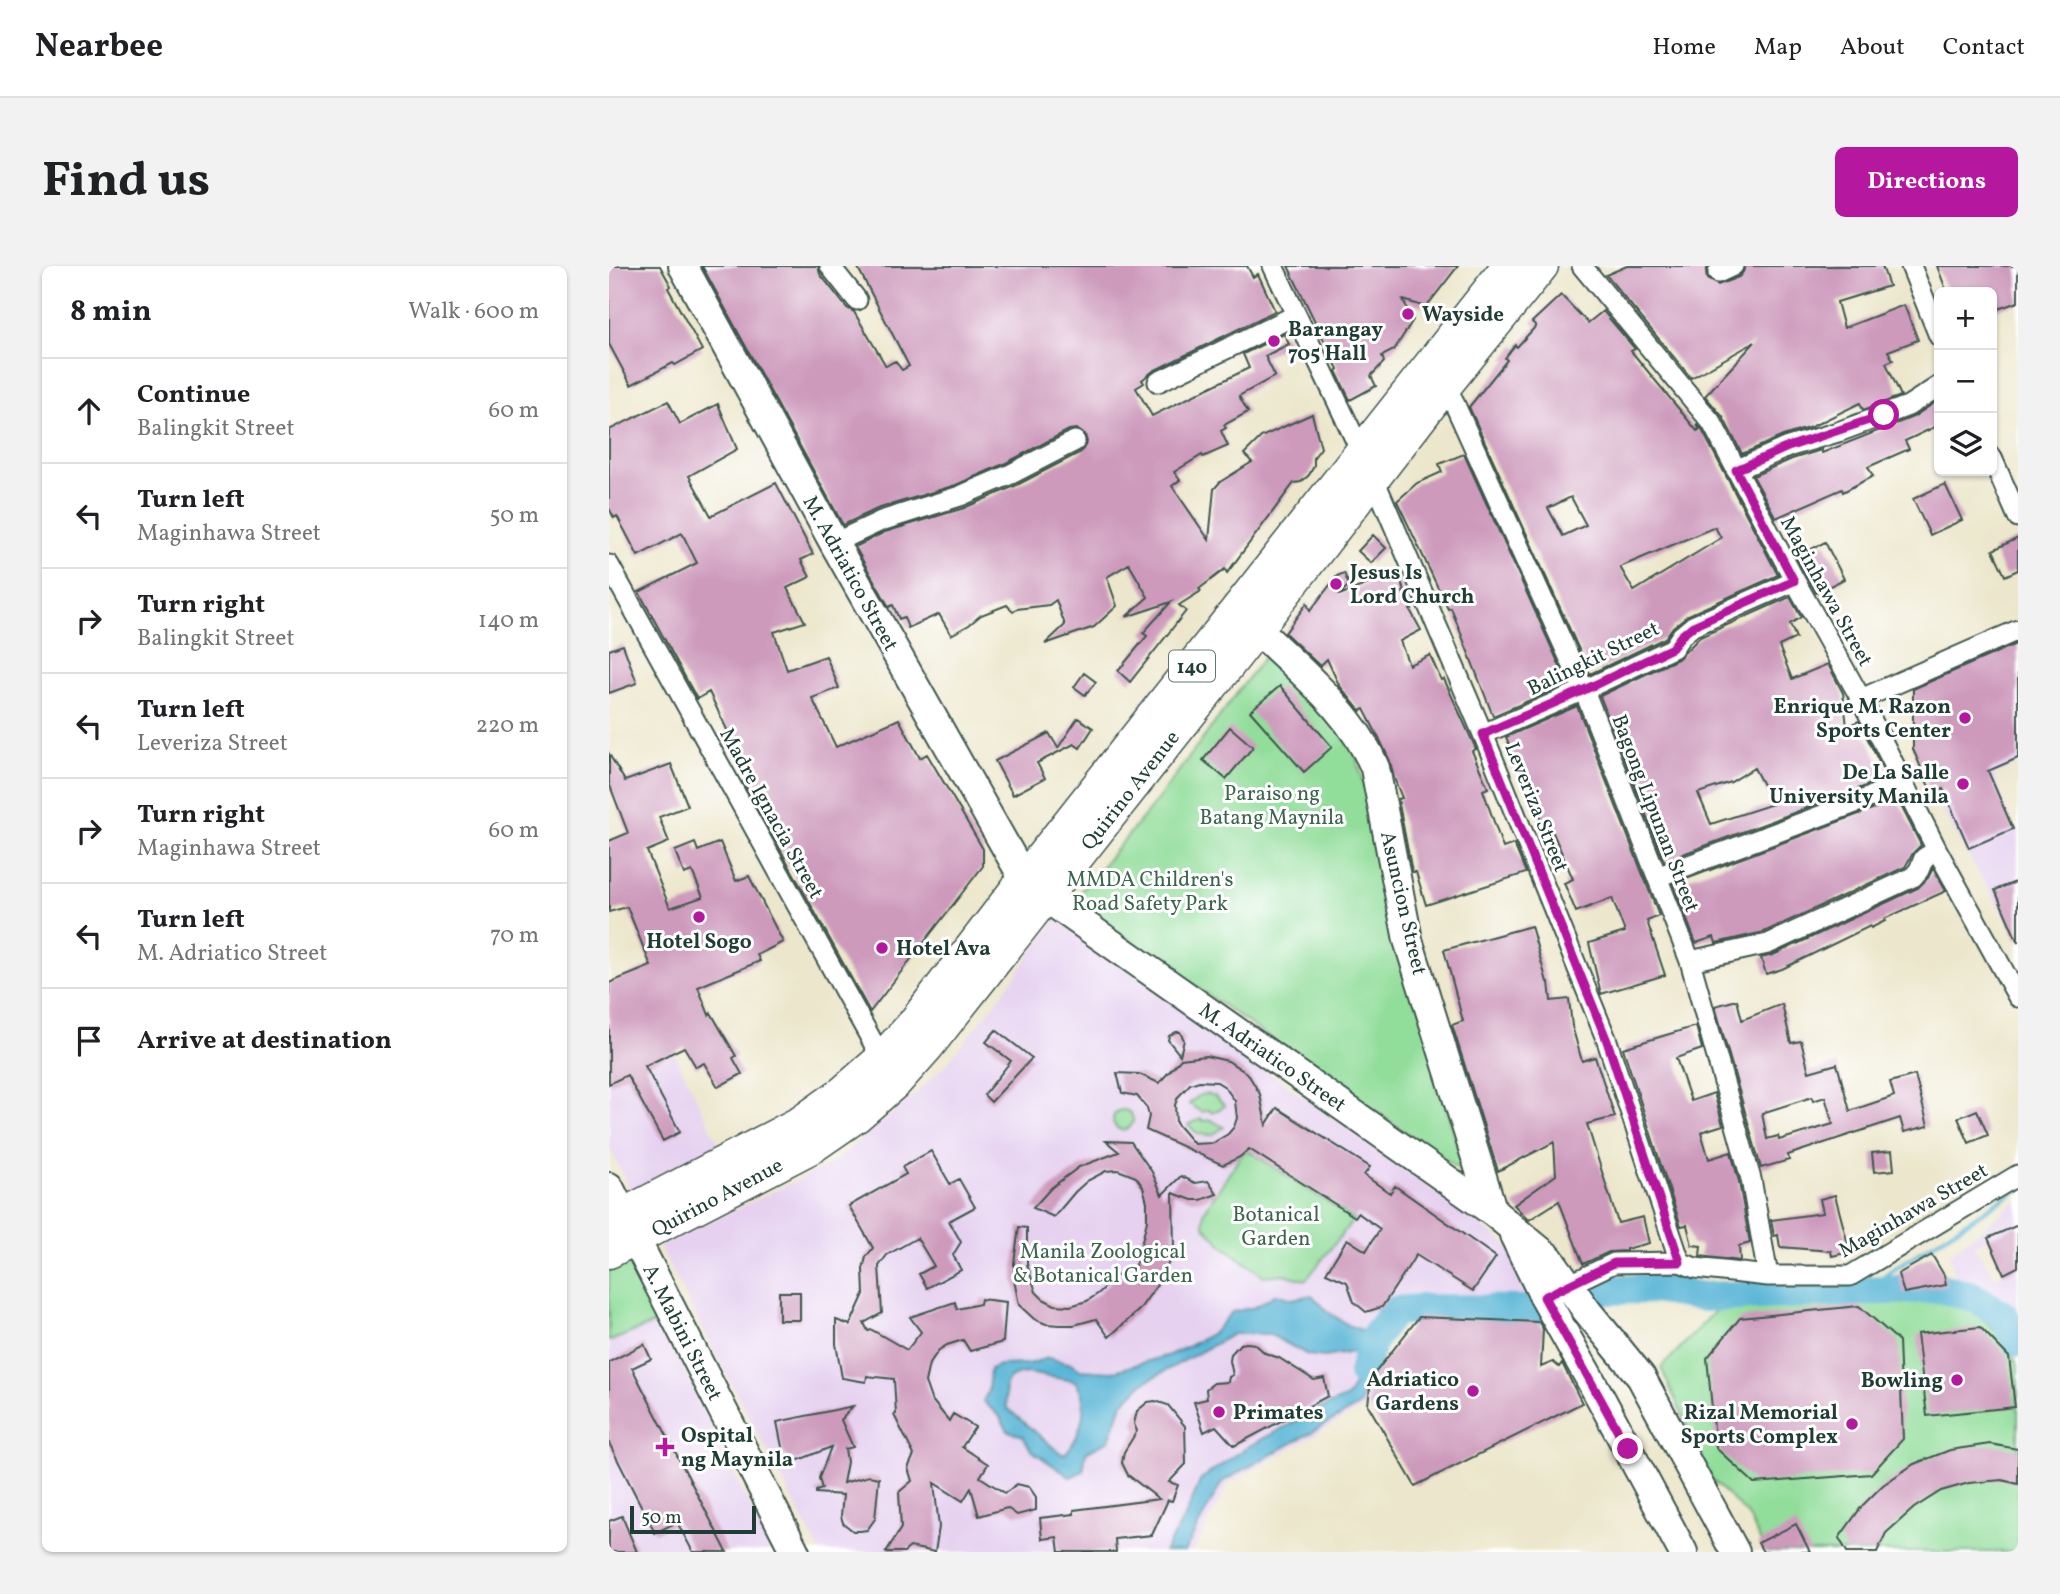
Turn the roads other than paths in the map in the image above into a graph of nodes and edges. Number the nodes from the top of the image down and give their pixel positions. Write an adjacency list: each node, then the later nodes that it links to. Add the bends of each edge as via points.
1 (683, 266): 19 (street, M. Adriatico Street)
2 (830, 266): 8 (street)
3 (1273, 266): 9 (street, Leveriza Street)
4 (1508, 266): 15 (main road, Quirino Avenue / 140)
5 (1542, 266): 12 (main road, Quirino Avenue / 140)
6 (1581, 266): 17 (street, Maginhawa Street, via 1712,423)
7 (1911, 266): 10 (street)
8 (857, 300)
9 (1296, 315): 11 (street); 15 (street, Leveriza Street)
10 (1934, 324)
11 (1158, 382)
12 (1446, 385): 15 (main road, Quirino Avenue / 140); 24 (street, Bagong Lipunan Street)
13 (1934, 389): 17 (street, via 1908,406)
14 (1075, 441): 19 (street, via 960,496 881,521)
15 (1367, 466): 22 (main road, Quirino Avenue / 140); 26 (street, Leveriza Street); 30 (main road, Quirino Avenue / 140)
16 (1997, 469): 18 (street)
17 (1736, 470): 21 (street, Maginhawa Street)
18 (2018, 517)
19 (834, 542): 30 (street, M. Adriatico Street)
20 (609, 565): 33 (street, Madre Ignacia Street)
21 (1794, 581): 24 (street, Balingkit Street, via 1693,626 1672,648); 25 (street, Maginhawa Street)
22 (1257, 629): 30 (main road, Quirino Avenue / 140); 35 (street, Asuncion Street, via 1350,723 1375,768 1408,940)
23 (2018, 630): 25 (street)
24 (1584, 690): 26 (street, Balingkit Street); 29 (street, Bagong Lipunan Street)
25 (1861, 699): 27 (street, Maginhawa Street)
26 (1483, 734): 37 (street, Leveriza Street, via 1607,1041)
27 (1901, 779): 28 (street, Maginhawa Street); 29 (street, via 1871,797)
28 (1937, 850): 31 (street, via 1924,858 1913,877 1768,944); 32 (street, Maginhawa Street)
29 (1657, 877): 31 (street, Bagong Lipunan Street)
30 (1034, 888): 33 (main road, Quirino Avenue / 140, via 913,1024); 35 (street, M. Adriatico Street)
31 (1690, 961): 38 (street, Bagong Lipunan Street, via 1751,1179)
32 (2018, 997)
33 (889, 1070): 36 (main road, Quirino Avenue / 140)
34 (2018, 1175): 38 (street, Maginhawa Street, via 1850,1276)
35 (1502, 1221): 39 (street, M. Adriatico Street)
36 (617, 1223): 40 (street, A. Mabini Street)
37 (1680, 1262): 38 (street, Maginhawa Street, via 1695,1268); 39 (street, Maginhawa Street, via 1614,1263)
38 (1768, 1276)
39 (1562, 1300): 41 (street, M. Adriatico Street); 42 (street, M. Adriatico Street, via 1641,1377)
40 (795, 1552)
41 (1683, 1552)
42 (1735, 1552)

